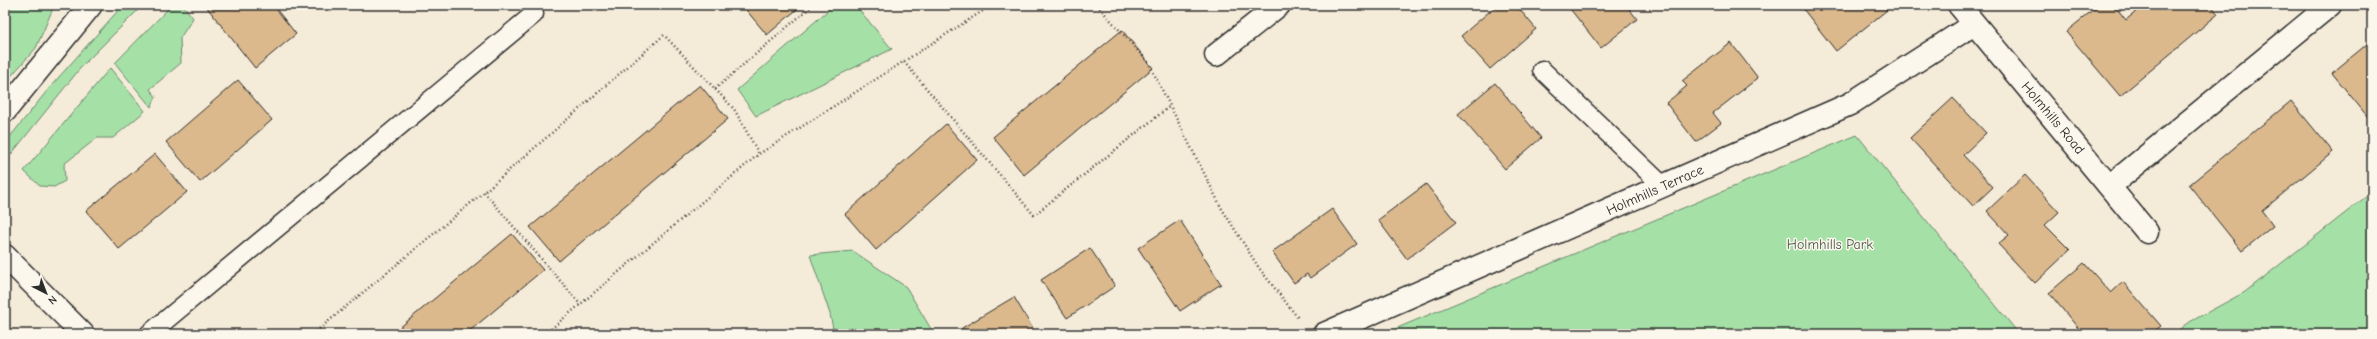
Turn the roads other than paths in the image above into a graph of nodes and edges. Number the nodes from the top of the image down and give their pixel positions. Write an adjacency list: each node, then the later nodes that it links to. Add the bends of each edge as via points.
1 (91, 5): 9 (street)
2 (1279, 5): 7 (street)
3 (1959, 5): 6 (street, Holmhills Road)
4 (2330, 5): 11 (street)
5 (534, 14): 15 (lane)
6 (1974, 24): 10 (street, Holmhills Terrace, via 1850,104); 11 (street, Holmhills Road)
7 (1216, 55)
8 (1542, 70): 10 (lane)
9 (5, 111)
10 (1664, 186): 16 (street, Holmhills Terrace)
11 (2110, 186): 12 (street, Holmhills Road)
12 (2148, 232)
13 (5, 256): 14 (street)
14 (83, 334)
15 (149, 334)
16 (1324, 334)

